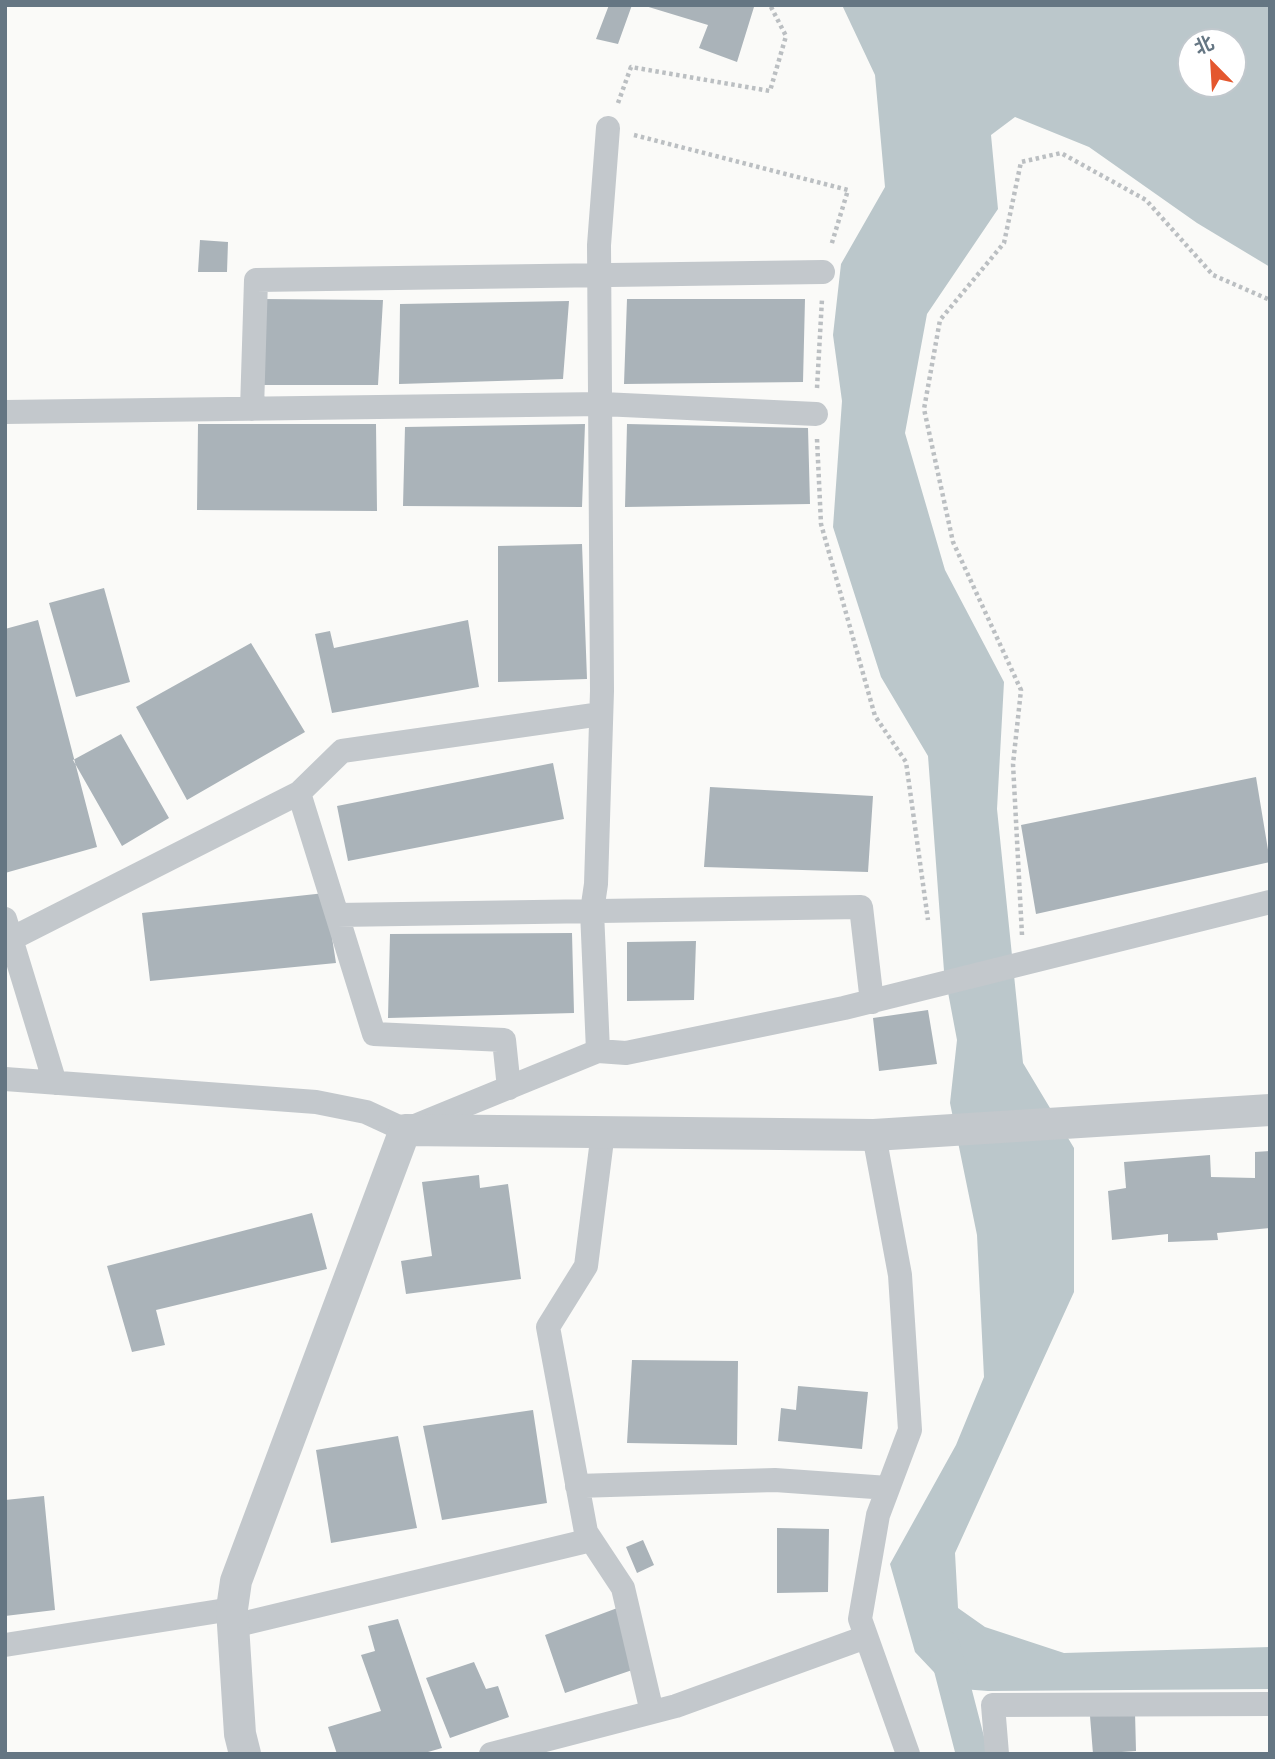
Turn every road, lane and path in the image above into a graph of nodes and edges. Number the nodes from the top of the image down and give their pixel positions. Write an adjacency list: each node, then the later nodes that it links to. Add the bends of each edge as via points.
1 (770, 5): 2 (path, via 786,36 770,91 631,66)
2 (608, 128): 3 (path, via 848,190); 4 (street)
3 (823, 272): 4 (street); 9 (path)
4 (599, 274): 6 (street); 7 (street, via 256,280)
5 (1270, 300): 17 (path, via 1213,275 1146,200 1061,153 1021,162 1004,243 940,320 925,409 950,529 1021,690 1013,764)
6 (602, 404): 7 (street); 9 (street); 10 (street)
7 (252, 408): 8 (street)
8 (5, 412)
9 (816, 414): 15 (path, via 821,524 875,716 906,762)
10 (601, 714): 11 (street, via 342,751); 13 (street)
11 (299, 793): 14 (street); 16 (street)
12 (1270, 902): 17 (street)
13 (592, 911): 14 (street); 18 (street, via 861,907); 19 (street)
14 (337, 915): 22 (street, via 374,1034 504,1040)
15 (928, 920)
16 (8, 929): 21 (street)
17 (1024, 964): 18 (street)
18 (872, 1002): 19 (street, via 626,1053)
19 (598, 1051): 22 (street)
20 (5, 1079): 21 (street)
21 (55, 1083): 24 (street, via 316,1102 366,1112)
22 (509, 1088): 24 (street)
23 (1270, 1110): 26 (street)
24 (405, 1129): 25 (street); 30 (street, via 236,1581)
25 (603, 1132): 26 (street); 27 (street, via 586,1266 548,1327)
26 (883, 1135): 28 (street, via 900,1275 910,1430)
27 (577, 1486): 28 (street, via 775,1480); 29 (street)
28 (888, 1488): 31 (street, via 878,1515 860,1619)
29 (591, 1540): 30 (street); 34 (street, via 623,1588)
30 (233, 1618): 32 (street); 35 (street)
31 (866, 1637): 34 (street); 37 (street)
32 (5, 1645)
33 (1270, 1704): 38 (street, via 993,1705)
34 (652, 1712): 36 (street)
35 (245, 1754)
36 (491, 1754)
37 (908, 1754)
38 (997, 1754)

